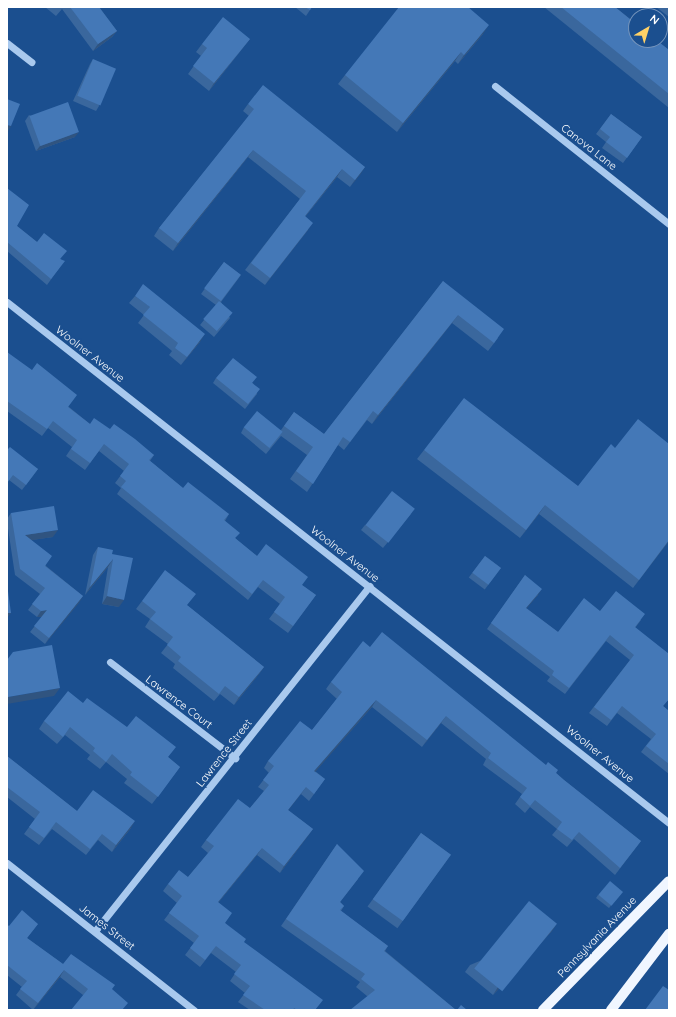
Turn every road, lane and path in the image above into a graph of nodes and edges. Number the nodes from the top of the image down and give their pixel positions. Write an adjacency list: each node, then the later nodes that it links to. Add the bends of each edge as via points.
1 (7, 43): 2 (street)
2 (31, 62)
3 (495, 86): 4 (street, Canova Lane)
4 (669, 224)
5 (7, 302): 6 (street, Woolner Avenue)
6 (369, 586): 8 (street, Lawrence Street); 9 (street, Woolner Avenue)
7 (110, 662): 8 (street, Lawrence Court)
8 (235, 758): 12 (street, Lawrence Street)
9 (669, 823)
10 (7, 862): 12 (street, James Street)
11 (669, 881): 16 (main road, Pennsylvania Avenue)
12 (95, 931): 15 (street, James Street)
13 (669, 934): 14 (main road)
14 (666, 945): 17 (main road)
15 (194, 1010)
16 (543, 1010)
17 (611, 1010)

